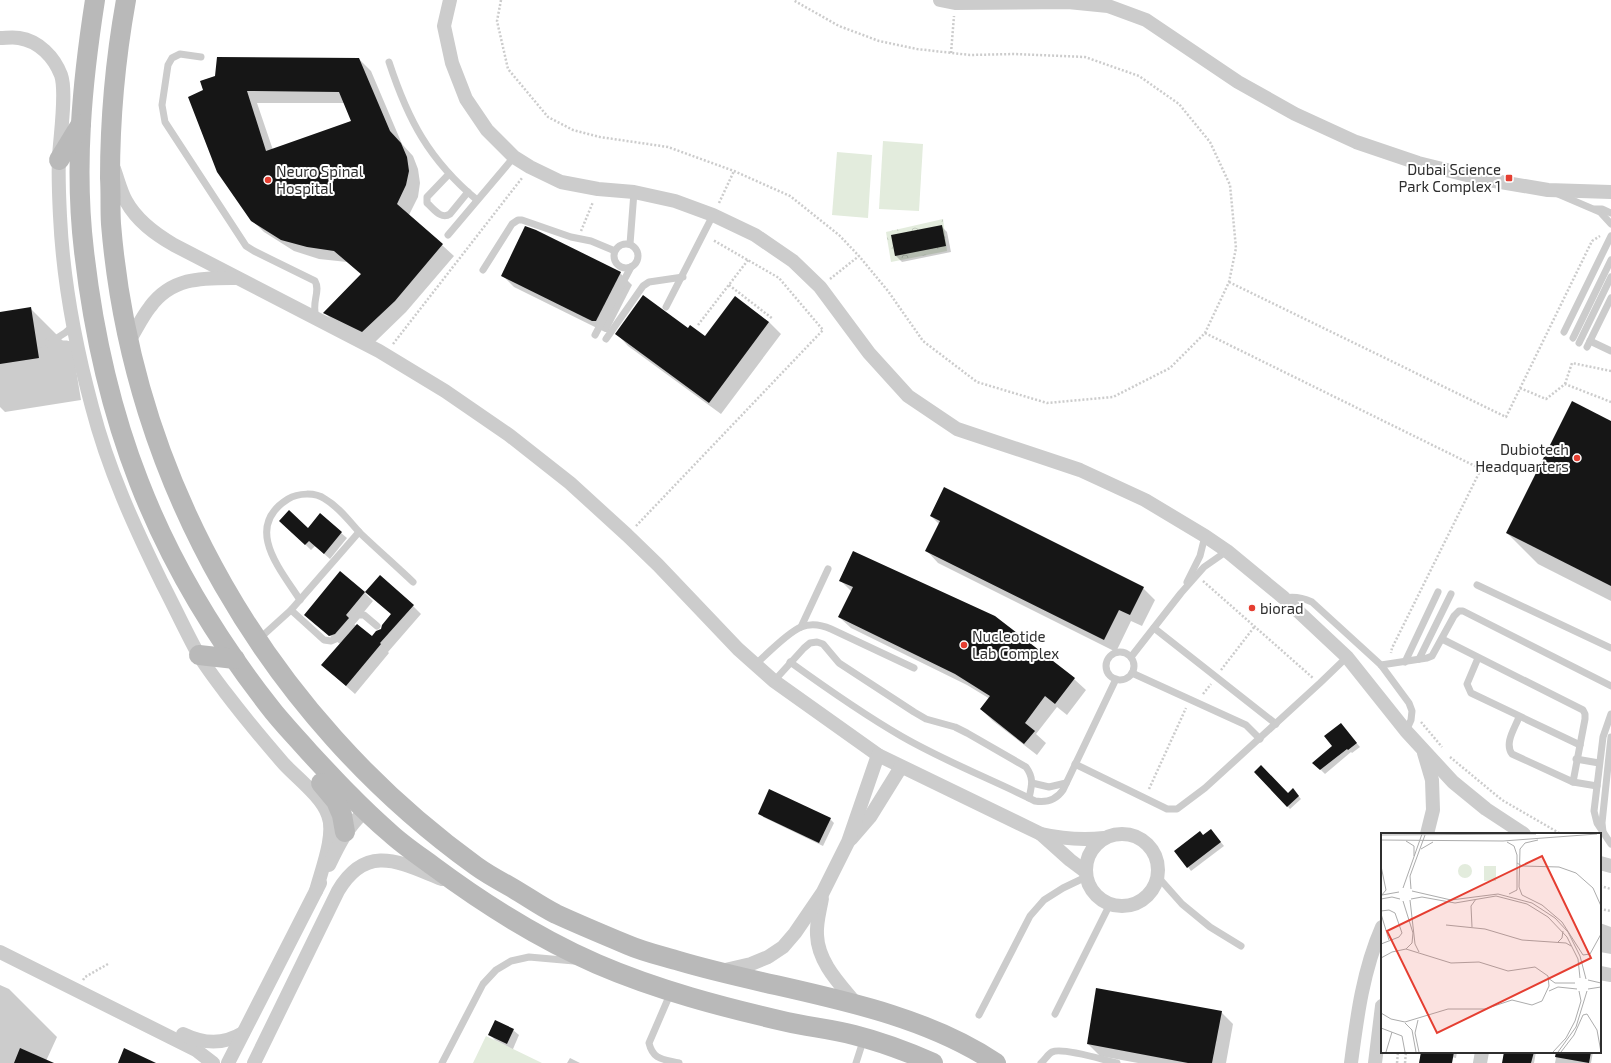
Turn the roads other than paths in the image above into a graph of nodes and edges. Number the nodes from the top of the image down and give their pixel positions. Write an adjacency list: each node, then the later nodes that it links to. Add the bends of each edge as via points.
1 (95, 0): 10 (street, via 86,61)
2 (126, 0): 13 (street, via 117,52)
3 (443, 0): 6 (street)
4 (450, 0): 6 (street)
5 (940, 0): 15 (street, via 955,3 1068,2 1108,6 1146,20 1238,82 1296,114 1356,142 1426,165 1482,179)
6 (444, 26): 11 (street, via 452,63 466,99 487,130)
7 (0, 38): 12 (street, via 20,38 39,45 53,59 62,77)
8 (202, 57): 35 (lane, via 180,54 172,58 168,65 162,105 165,122 246,246 315,281 318,288)
9 (388, 62): 14 (lane, via 413,124)
10 (81, 124): 12 (street); 69 (street, via 80,187 83,249 102,362 119,427 139,483 167,544 199,603)
11 (514, 157): 17 (street, via 560,182); 19 (lane)
12 (59, 160): 38 (street, via 64,270)
13 (110, 160): 33 (street, via 126,201 138,219 155,234 174,245); 43 (street, via 111,220 117,281)
14 (449, 174): 16 (lane); 16 (lane, via 427,197 429,205 442,216 449,216)
15 (1548, 190): 18 (street); 20 (lane)
16 (468, 192): 19 (lane)
17 (634, 192): 22 (street, via 675,201); 26 (lane)
18 (1611, 192)
19 (477, 200): 25 (lane)
20 (1591, 209): 21 (lane, via 1602,209); 23 (lane, via 1600,212)
21 (1611, 213)
22 (713, 215): 31 (lane); 48 (street, via 755,235 792,262 820,287 869,353 908,396 957,429 1080,470 1145,500)
23 (1611, 224)
24 (1608, 234): 39 (lane)
25 (448, 236)
26 (630, 244): 27 (lane, via 620,245); 29 (lane, via 636,249 638,258)
27 (615, 251): 29 (lane, via 616,263 622,268); 30 (lane, via 591,241 518,220 512,224)
28 (1611, 260): 41 (lane)
29 (631, 268): 40 (lane)
30 (483, 270)
31 (683, 277): 36 (lane); 42 (lane, via 649,282 643,286)
32 (1611, 277): 44 (lane)
33 (240, 278): 35 (street); 43 (street, via 203,278 182,282 164,292 150,307)
34 (1611, 298): 37 (lane)
35 (306, 303): 73 (street, via 316,318 379,351 445,391 509,435 570,483 658,565)
36 (666, 307)
37 (1608, 312): 46 (lane, via 1589,344)
38 (73, 326): 45 (street); 45 (lane, via 64,335 40,344 66,344)
39 (1564, 332)
40 (595, 335)
41 (1573, 338)
42 (606, 339)
43 (129, 341): 62 (street, via 147,411 191,525 221,583)
44 (1579, 343)
45 (77, 347): 65 (street, via 96,423 110,466 146,550)
46 (1611, 351)
47 (359, 532): 51 (lane); 57 (lane); 57 (lane, via 338,508 324,498 308,494 292,496 278,506 268,520 266,536 270,552)
48 (1205, 536): 49 (street); 54 (lane, via 1200,556)
49 (1227, 552): 54 (lane, via 1210,561); 56 (street)
50 (828, 569): 60 (lane)
51 (414, 582)
52 (1477, 585): 64 (lane)
53 (1438, 592): 72 (lane)
54 (1181, 593): 61 (lane)
55 (1451, 594): 70 (lane)
56 (1284, 598): 67 (street); 74 (lane, via 1292,596 1312,602)
57 (300, 600): 58 (lane)
58 (291, 610): 59 (lane, via 324,640 338,638 358,615 364,615); 62 (lane)
59 (377, 626)
60 (801, 627): 73 (lane); 75 (lane, via 811,624 822,625)
61 (1154, 628): 66 (lane); 83 (lane)
62 (257, 640): 98 (street, via 319,722)
63 (1442, 640): 68 (lane); 70 (lane, via 1432,656); 79 (lane, via 1456,613 1463,611)
64 (1611, 648)
65 (198, 655): 69 (street); 114 (street, via 254,730 317,799 329,816 328,844)
66 (1131, 657): 76 (lane, via 1134,662); 77 (lane, via 1119,651 1108,658 1106,670)
67 (1347, 657): 83 (lane); 84 (street)
68 (1478, 658): 82 (lane, via 1467,684 1470,693); 87 (lane, via 1583,710 1585,720)
69 (235, 659): 80 (street)
70 (1419, 659): 72 (lane)
71 (790, 662): 78 (lane); 95 (lane, via 810,643 823,644 839,663 914,712 926,719 967,732 1026,767 1031,774); 99 (lane, via 902,737)
72 (1405, 662): 74 (lane)
73 (755, 665): 78 (street)
74 (1381, 665): 84 (lane, via 1409,703 1412,711)
75 (914, 668)
76 (1132, 673): 77 (lane, via 1128,678); 86 (lane, via 1246,725)
77 (1116, 679): 92 (lane)
78 (774, 681): 89 (street)
79 (1611, 686)
80 (270, 708): 100 (street); 101 (street, via 281,738 336,801)
81 (1611, 714): 91 (lane, via 1604,730)
82 (1520, 717): 87 (lane); 94 (lane, via 1508,744 1512,754)
83 (1276, 724): 86 (lane)
84 (1406, 731): 88 (street)
85 (1611, 737): 102 (lane)
86 (1260, 739): 92 (lane, via 1205,788 1177,808 1167,809)
87 (1580, 745): 90 (lane)
88 (1423, 751): 103 (street, via 1432,780 1433,810); 104 (street, via 1453,782)
89 (878, 755): 93 (street); 107 (street)
90 (1576, 759): 91 (lane); 94 (lane)
91 (1599, 763): 97 (lane)
92 (1075, 764): 96 (lane)
93 (901, 767): 105 (street); 107 (street, via 870,817)
94 (1573, 782): 97 (lane)
95 (1032, 783): 96 (lane, via 1049,787); 99 (lane)
96 (1066, 783): 99 (lane, via 1059,795 1048,802)
97 (1597, 786): 102 (lane, via 1595,817)
98 (383, 790): 100 (street); 121 (street, via 411,816 479,868 553,912 632,947)
99 (1029, 798)
100 (365, 811): 101 (street); 113 (street, via 393,836)
101 (345, 832): 114 (street)
102 (1603, 832): 108 (lane)
103 (1427, 833)
104 (1520, 833)
105 (1041, 834): 106 (street, via 1062,839); 111 (street)
106 (1104, 838): 111 (street, via 1094,847 1088,859); 112 (street, via 1120,834 1136,836 1150,846 1158,860)
107 (848, 842): 115 (street)
108 (1611, 844)
109 (1601, 863): 110 (street)
110 (1611, 866)
111 (1086, 874): 116 (street, via 1091,888 1099,898); 128 (lane, via 1044,900 1030,916)
112 (1158, 877): 116 (street, via 1153,889 1145,898 1134,904); 118 (lane, via 1182,904 1204,923)
113 (461, 887): 120 (street, via 518,924); 137 (street, via 391,860 370,862 357,868 346,878 338,891)
114 (316, 891): 130 (street)
115 (823, 892): 121 (street, via 783,947 751,964); 126 (street, via 817,936 821,953 829,969)
116 (1110, 904): 127 (lane)
117 (1381, 930): 145 (street, via 1359,1004)
118 (1241, 946)
119 (0, 952): 125 (street)
120 (594, 963): 124 (street); 138 (lane, via 529,957 511,961 496,970 484,984)
121 (715, 972): 126 (street)
122 (1601, 973): 123 (street)
123 (1611, 975)
124 (671, 992): 131 (street, via 731,1009); 139 (lane, via 649,1043 657,1058)
125 (107, 1005): 130 (street, via 136,1011 201,1042 223,1042); 135 (street, via 196,1050)
126 (857, 1005): 143 (street, via 922,1025 983,1054)
127 (1055, 1014)
128 (979, 1015)
129 (1381, 1016): 146 (street)
130 (243, 1033): 136 (street)
131 (864, 1038): 132 (street); 140 (lane)
132 (900, 1048): 141 (lane); 142 (street)
133 (1482, 1053): 147 (street)
134 (1046, 1062): 144 (lane, via 1049,1054 1054,1051)
135 (214, 1063)
136 (228, 1063)
137 (254, 1063)
138 (442, 1063)
139 (679, 1063)
140 (856, 1063)
141 (914, 1063)
142 (933, 1063)
143 (996, 1063)
144 (1117, 1063)
145 (1351, 1063)
146 (1376, 1063)
147 (1480, 1063)

